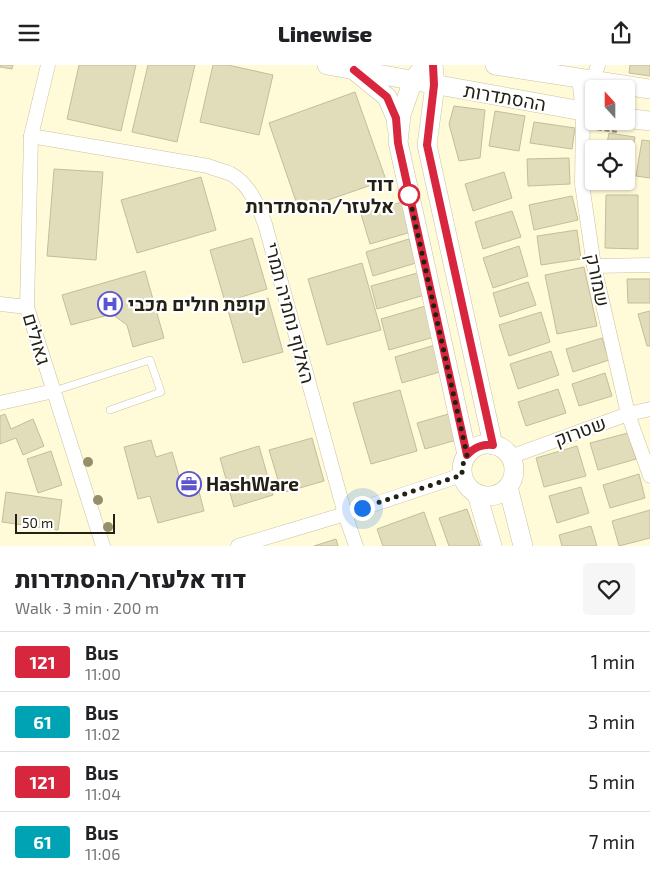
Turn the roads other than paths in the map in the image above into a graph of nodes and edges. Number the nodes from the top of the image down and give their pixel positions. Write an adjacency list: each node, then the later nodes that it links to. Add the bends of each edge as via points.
1 (48, 65): 15 (street, גאולים)
2 (327, 65): 6 (street, ההסתדרות)
3 (425, 65): 8 (street)
4 (433, 65): 9 (street)
5 (495, 65): 7 (street, ההסתדרות)
6 (354, 70): 8 (street, ההסתדרות); 16 (street, via 387,97 396,118)
7 (591, 78): 10 (street, ההסתדרות)
8 (413, 80): 9 (street, ההסתדרות); 16 (street, via 401,115)
9 (434, 85): 11 (street, ההסתדרות); 26 (street, via 427,145)
10 (650, 89)
11 (585, 111)
12 (635, 119): 13 (street)
13 (650, 121)
14 (586, 130): 18 (street, שמורק, via 582,184)
15 (32, 137): 20 (street, גאולים); 33 (street, האלוף נחמיה תמרי, via 208,167 231,174 244,183 265,224)
16 (398, 143): 27 (street)
17 (650, 265): 18 (street)
18 (594, 266): 25 (street, שמורק)
19 (0, 304): 20 (street)
20 (27, 307): 21 (street, גאולים)
21 (54, 391): 22 (street); 23 (lane, via 150,360 161,392); 34 (street, גאולים)
22 (0, 403)
23 (110, 409)
24 (650, 409): 25 (street, שטרוק)
25 (628, 414): 28 (street, שטרוק); 30 (street, שמורק)
26 (493, 445): 27 (street, via 478,446); 28 (street, via 506,451)
27 (467, 455): 29 (street)
28 (510, 457): 31 (street, via 514,472)
29 (462, 475): 32 (street, via 465,483); 33 (street)
30 (650, 476)
31 (508, 487): 32 (street, via 493,496); 38 (street)
32 (477, 494): 37 (street)
33 (345, 514): 35 (street); 36 (street, האלוף נחמיה תמרי)
34 (103, 546)
35 (238, 546)
36 (356, 546)
37 (492, 546)
38 (523, 546)

